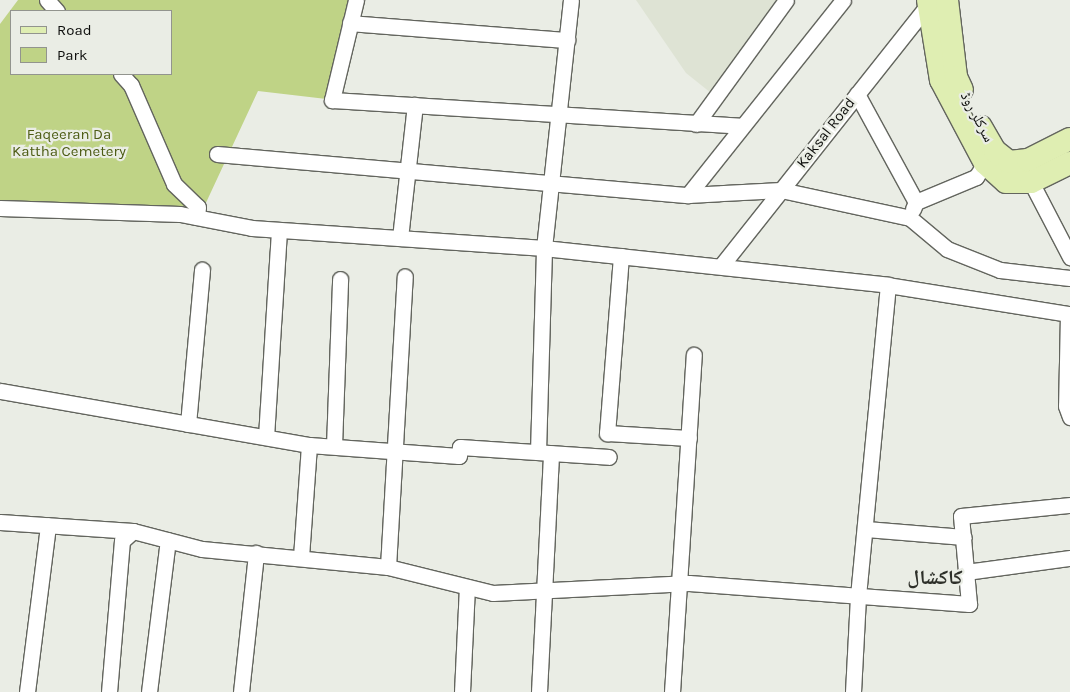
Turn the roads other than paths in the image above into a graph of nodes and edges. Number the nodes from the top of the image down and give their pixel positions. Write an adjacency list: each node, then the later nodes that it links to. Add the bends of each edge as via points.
1 (47, 0): 7 (street)
2 (356, 0): 8 (street)
3 (572, 0): 9 (street)
4 (786, 0): 14 (street)
5 (843, 0): 15 (street)
6 (934, 0): 11 (street, Kaksal Road); 18 (main road, سرکلر روڈ, via 956,76)
7 (57, 10)
8 (350, 23): 9 (street); 12 (street, via 332,100)
9 (567, 40): 13 (street)
10 (122, 75): 27 (street, via 131,85 174,184 198,207)
11 (856, 94): 23 (street, Kaksal Road); 25 (street)
12 (414, 105): 13 (street); 20 (street)
13 (556, 117): 14 (street); 22 (street)
14 (696, 124): 15 (street)
15 (741, 126): 24 (street)
16 (1070, 139): 18 (main road, سرکلر روڈ, via 1028,160 1009,162)
17 (217, 154): 20 (street)
18 (990, 157): 21 (main road, via 1006,182); 25 (street, via 976,177)
19 (1070, 163): 21 (main road)
20 (407, 170): 22 (street); 30 (street)
21 (1031, 182): 33 (street)
22 (550, 185): 24 (street); 31 (street)
23 (781, 190): 24 (street); 28 (street); 34 (street, Kaksal Road)
24 (688, 194)
25 (916, 202): 28 (street)
26 (0, 208): 27 (street)
27 (197, 217): 29 (street)
28 (910, 218): 37 (street, via 947,249 1000,270)
29 (279, 230): 30 (street); 45 (street)
30 (400, 238): 31 (street)
31 (544, 248): 32 (street); 50 (street)
32 (622, 256): 34 (street); 46 (street, via 607,433)
33 (1070, 256)
34 (720, 266): 39 (street)
35 (202, 270): 44 (street)
36 (405, 276): 49 (street)
37 (1070, 278)
38 (340, 279): 48 (street)
39 (888, 285): 40 (street); 55 (street)
40 (1069, 314): 43 (street, via 1066,406)
41 (694, 356): 46 (street)
42 (0, 392): 44 (street)
43 (1070, 417)
44 (188, 424): 45 (street)
45 (266, 437): 47 (street)
46 (689, 438): 64 (street)
47 (308, 444): 48 (street); 60 (street)
48 (334, 446): 49 (street)
49 (395, 451): 50 (street, via 459,456 460,447); 62 (street)
50 (545, 453): 51 (street); 66 (street)
51 (609, 457)
52 (1070, 505): 57 (street, via 961,516)
53 (0, 522): 54 (street)
54 (48, 525): 56 (street); 68 (street)
55 (866, 529): 57 (street); 67 (street)
56 (133, 531): 58 (street); 69 (street, via 122,540)
57 (964, 537): 63 (street)
58 (168, 540): 59 (street, via 202,549); 70 (street)
59 (256, 553): 60 (street); 71 (street)
60 (301, 557): 62 (street)
61 (1070, 558): 63 (street)
62 (388, 567): 65 (street)
63 (966, 572): 67 (street, via 969,604)
64 (677, 584): 66 (street); 67 (street); 74 (street)
65 (467, 587): 66 (street, via 493,593); 72 (street)
66 (543, 590): 73 (street)
67 (858, 596): 75 (street)
68 (27, 692)
69 (109, 692)
70 (149, 692)
71 (241, 692)
72 (462, 692)
73 (539, 692)
74 (672, 692)
75 (853, 692)

